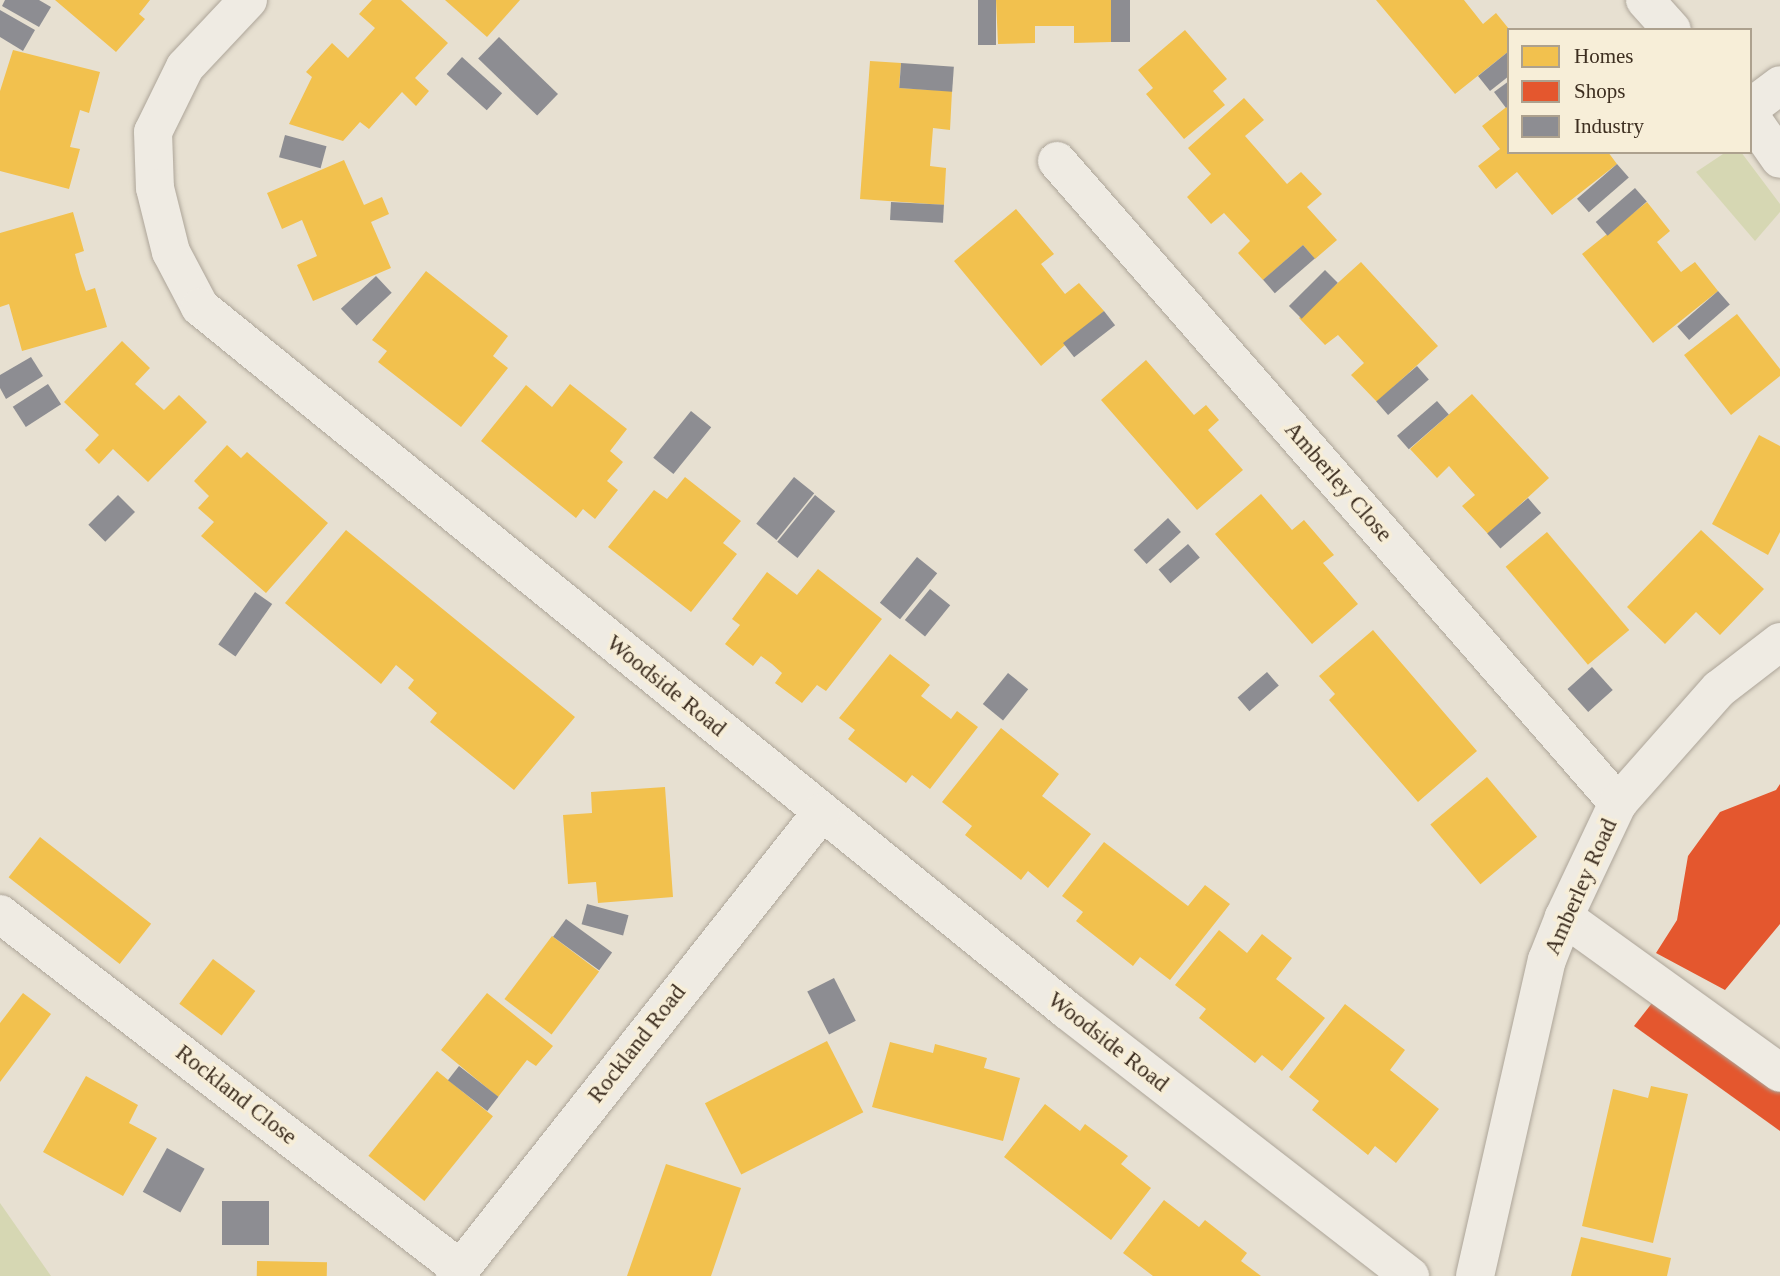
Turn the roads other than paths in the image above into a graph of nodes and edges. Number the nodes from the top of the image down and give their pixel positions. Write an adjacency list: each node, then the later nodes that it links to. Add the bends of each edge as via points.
1 (248, 0): 11 (street, Woodside Road, via 185,66 153,132 155,188 171,252 200,307)
2 (1645, 0): 3 (street)
3 (1670, 28)
4 (1780, 85): 5 (street)
5 (1752, 106)
6 (1752, 119): 7 (street)
7 (1780, 159)
8 (1057, 161): 10 (street, Amberley Close)
9 (1780, 642): 10 (street, Amberley Road, via 1719,689)
10 (1618, 803): 12 (street, Amberley Road)
11 (821, 813): 15 (street, Rockland Road); 16 (street, Woodside Road)
12 (1564, 917): 14 (street); 17 (street, Amberley Road, via 1547,960)
13 (4, 925): 15 (street, Rockland Close)
14 (1780, 1073)
15 (457, 1272)
16 (1410, 1276)
17 (1475, 1276)

